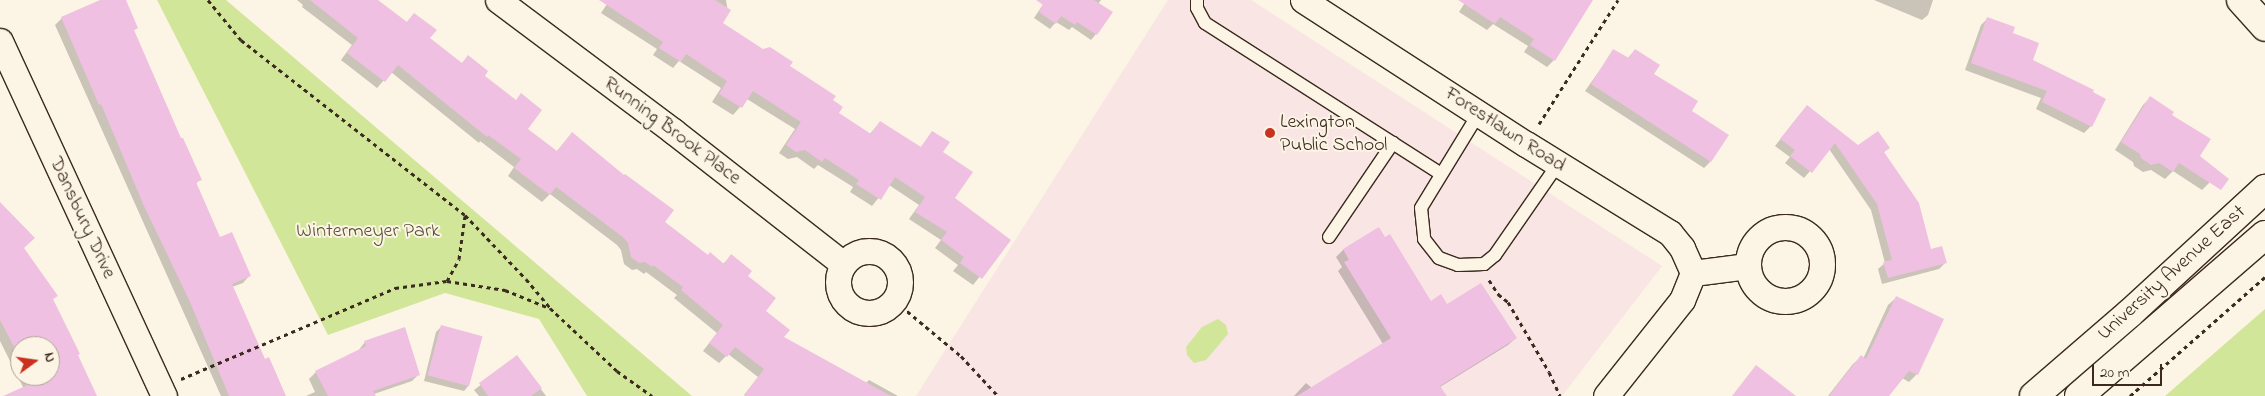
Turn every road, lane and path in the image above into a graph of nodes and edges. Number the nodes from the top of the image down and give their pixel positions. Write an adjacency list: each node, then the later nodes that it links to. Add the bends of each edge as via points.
1 (208, 0): 15 (path, via 241,40)
2 (498, 0): 18 (street, Running Brook Place)
3 (1197, 0): 11 (lane, via 1197,8 1205,24)
4 (1303, 0): 9 (street, Forestlawn Road)
5 (1618, 0): 10 (path)
6 (2242, 0): 7 (main road)
7 (2265, 27)
8 (0, 40): 26 (street, Dansbury Drive)
9 (1479, 113): 12 (street, Forestlawn Road); 13 (lane)
10 (1535, 130)
11 (1393, 143): 13 (lane); 17 (lane)
12 (1558, 164): 13 (lane, via 1495,255 1484,264 1472,266 1439,258 1424,238 1422,208); 20 (street, Forestlawn Road, via 1670,233 1682,248)
13 (1441, 174)
14 (2265, 189): 31 (main road, University Avenue East)
15 (465, 215): 23 (path, via 459,259); 25 (path)
16 (2265, 235): 32 (main road, University Avenue East)
17 (1329, 237)
18 (843, 264): 24 (street, via 838,283 840,294 854,310 864,314 878,313); 24 (street, via 860,252 883,254 892,261 900,276)
19 (1748, 266): 20 (street)
20 (1693, 273): 30 (street, via 1682,300)
21 (1486, 275): 29 (path, via 1498,294 1508,302)
22 (2265, 278): 33 (path)
23 (447, 281): 25 (path, via 505,290); 26 (path, via 394,288)
24 (895, 301): 28 (path, via 961,356)
25 (550, 308): 27 (path, via 617,370)
26 (171, 388)
27 (652, 396)
28 (998, 396)
29 (1560, 396)
30 (1606, 396)
31 (2034, 396)
32 (2079, 396)
33 (2130, 396)

